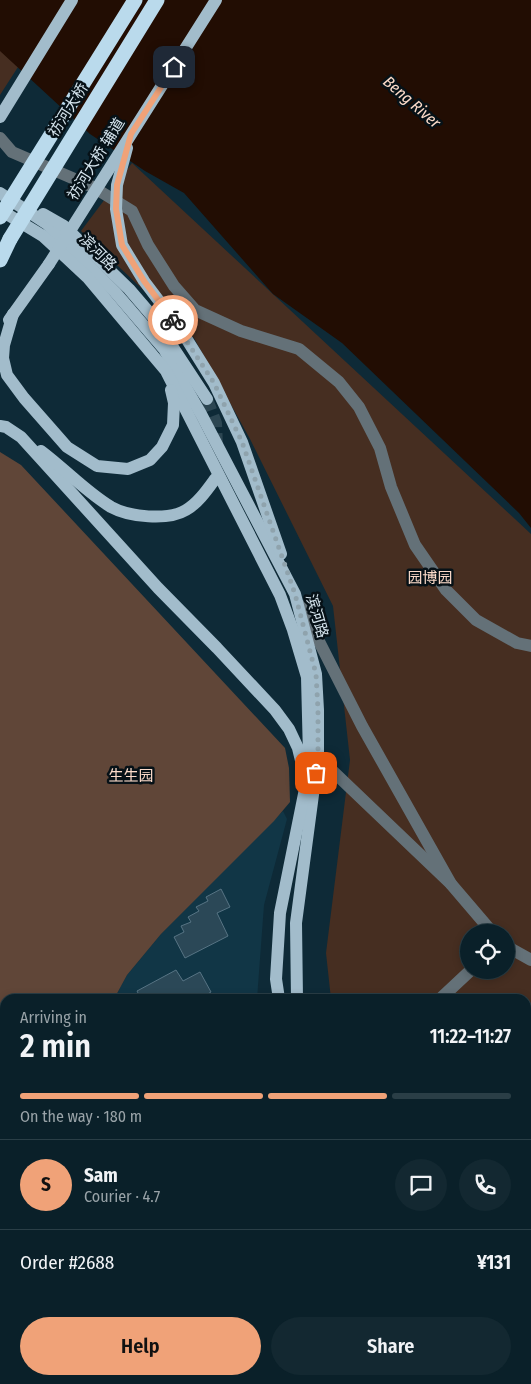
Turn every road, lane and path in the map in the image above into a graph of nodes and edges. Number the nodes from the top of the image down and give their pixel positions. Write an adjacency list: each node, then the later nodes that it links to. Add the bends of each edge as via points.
1 (72, 0): 5 (main road)
2 (135, 0): 13 (highway, 祊河大桥, bridge)
3 (157, 0): 14 (highway, 祊河大桥, bridge)
4 (216, 0): 8 (main road, 祊河大桥 辅道, bridge)
5 (19, 85): 6 (main road); 7 (main road)
6 (0, 101)
7 (0, 117)
8 (131, 134): 17 (main road, 祊河大桥 辅道, bridge, via 50,264); 24 (main road, bridge, via 117,185 116,209 122,245 214,383 242,442)
9 (0, 138): 25 (lane, via 12,152 93,187 132,211 148,245 174,286 195,310 299,350 339,382 359,407 380,448 391,487 415,545 446,590 476,620)
10 (0, 193): 11 (main road, 滨河路)
11 (20, 206): 20 (main road, via 49,216 64,226 129,289 153,317); 24 (main road, 滨河路, via 54,230 115,292 164,349)
12 (0, 210): 19 (main road, 滨河路, via 43,236 87,277)
13 (0, 217)
14 (10, 238): 15 (highway); 16 (highway)
15 (0, 254)
16 (0, 260)
17 (13, 314): 18 (main road, 祊河大桥 辅道); 19 (main road, via 4,345 7,375 67,447 97,466 128,469 150,460 162,447 173,425 174,402)
18 (0, 332)
19 (166, 371): 27 (main road, 滨河路, via 280,595 293,630 307,677 309,756)
20 (207, 399)
21 (0, 426): 22 (main road)
22 (21, 437): 23 (main road, via 112,508 144,516 170,515 186,510 200,499); 27 (main road, via 158,588 275,710 298,748)
23 (215, 479)
24 (295, 594): 26 (main road, 滨河路, via 316,674); 28 (lane, via 362,726)
25 (531, 646)
26 (318, 757): 28 (lane); 34 (main road, 滨河路, via 296,923)
27 (305, 789): 33 (main road, 滨河路, via 280,913 276,979)
28 (451, 884): 29 (lane)
29 (485, 924)
30 (515, 951): 31 (lane)
31 (531, 960)
32 (461, 979): 35 (lane)
33 (278, 994)
34 (297, 994)
35 (445, 994)

